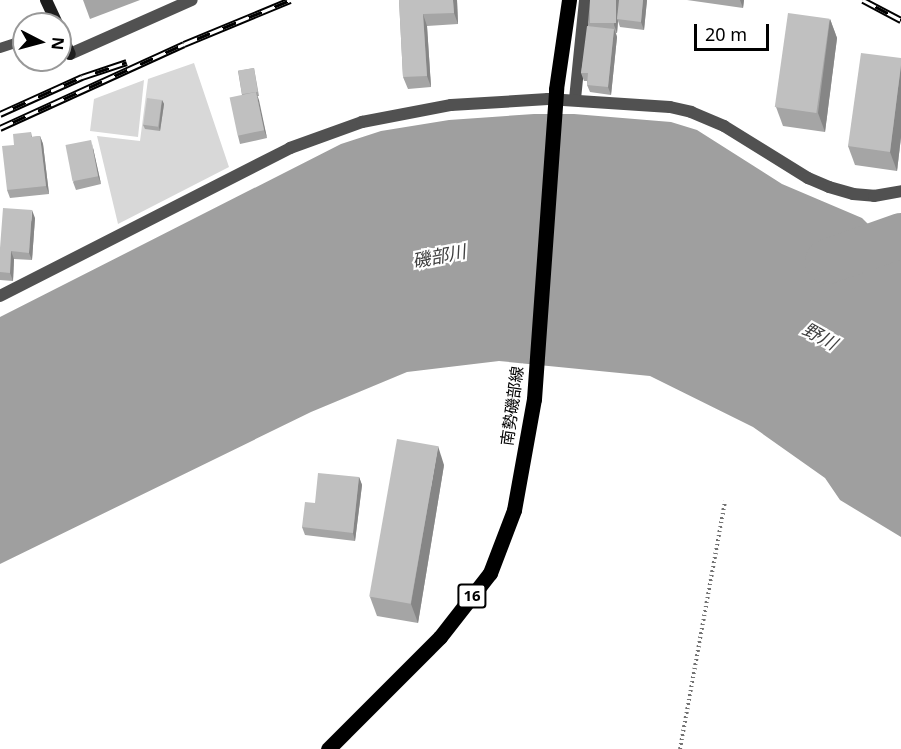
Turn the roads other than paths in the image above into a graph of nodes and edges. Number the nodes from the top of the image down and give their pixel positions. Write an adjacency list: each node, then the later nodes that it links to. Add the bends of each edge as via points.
1 (192, 0): 4 (street)
2 (569, 0): 8 (main road, 南勢磯部線 / 16, via 556,89 534,399 514,510 490,573 440,637)
3 (585, 0): 5 (street)
4 (72, 53)
5 (574, 99): 6 (street, via 691,112 724,126 829,187 874,196); 7 (street, via 451,105 405,112 325,134 280,153)
6 (901, 190)
7 (0, 296)
8 (328, 749)

